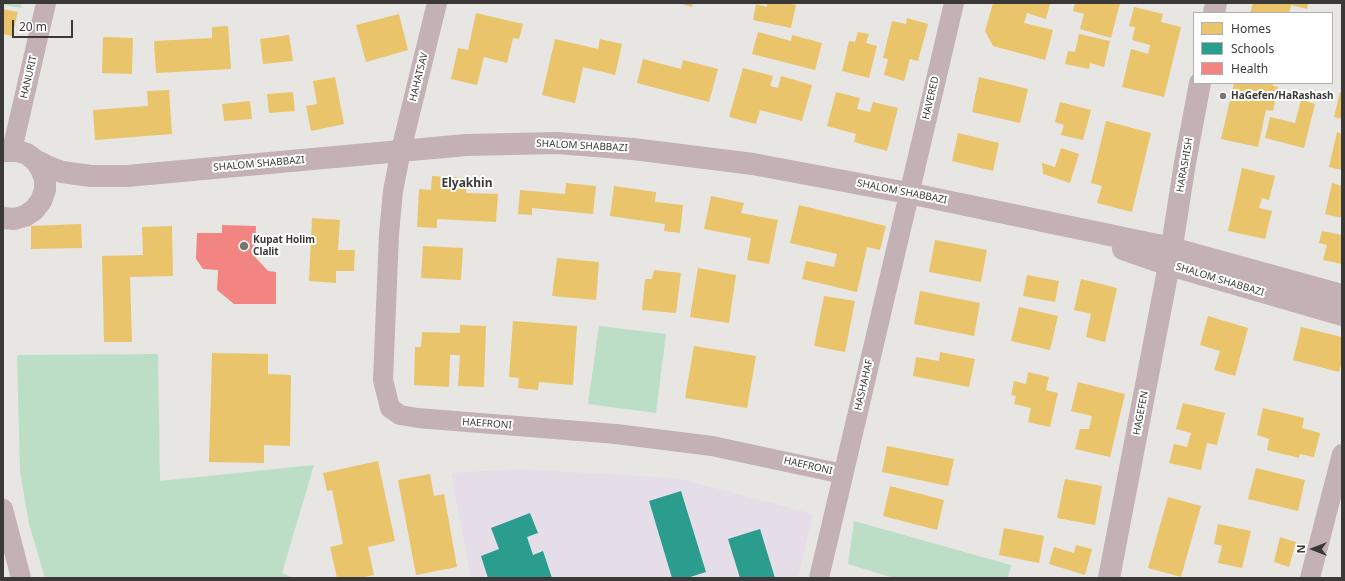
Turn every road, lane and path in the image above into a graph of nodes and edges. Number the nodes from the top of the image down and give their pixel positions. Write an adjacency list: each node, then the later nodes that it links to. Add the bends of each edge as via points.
1 (46, 3): 6 (street, HANURIT)
2 (437, 3): 5 (street, HAHATSAV)
3 (954, 3): 9 (street, HAVERED)
4 (1200, 84): 12 (street, HARASHISH)
5 (401, 150): 8 (street, SHALOM SHABBAZI, via 150,174); 9 (street, SHALOM SHABBAZI, via 513,143 596,146 753,164); 16 (street, HAEFRONI, via 393,191 383,380 390,408 400,415 418,418 616,434 712,446)
6 (7, 151): 7 (street, SHALOM SHABBAZI, via 27,154)
7 (35, 160): 8 (street, SHALOM SHABBAZI, via 62,172); 10 (street, via 42,169 45,179)
8 (103, 176): 10 (street, SHALOM SHABBAZI, via 72,184)
9 (908, 192): 12 (street, SHALOM SHABBAZI, via 1055,224); 16 (street, HASHAHAF)
10 (41, 201): 11 (street, SHALOM SHABBAZI, via 25,216)
11 (3, 218)
12 (1171, 257): 13 (street, SHALOM SHABBAZI); 14 (street, SHALOM SHABBAZI); 20 (street, HAGEFEN)
13 (1342, 295)
14 (1342, 315)
15 (1342, 454): 21 (street)
16 (843, 474): 19 (street, HASHAHAF)
17 (3, 509): 18 (street)
18 (21, 578)
19 (819, 578)
20 (1109, 578)
21 (1310, 578)

